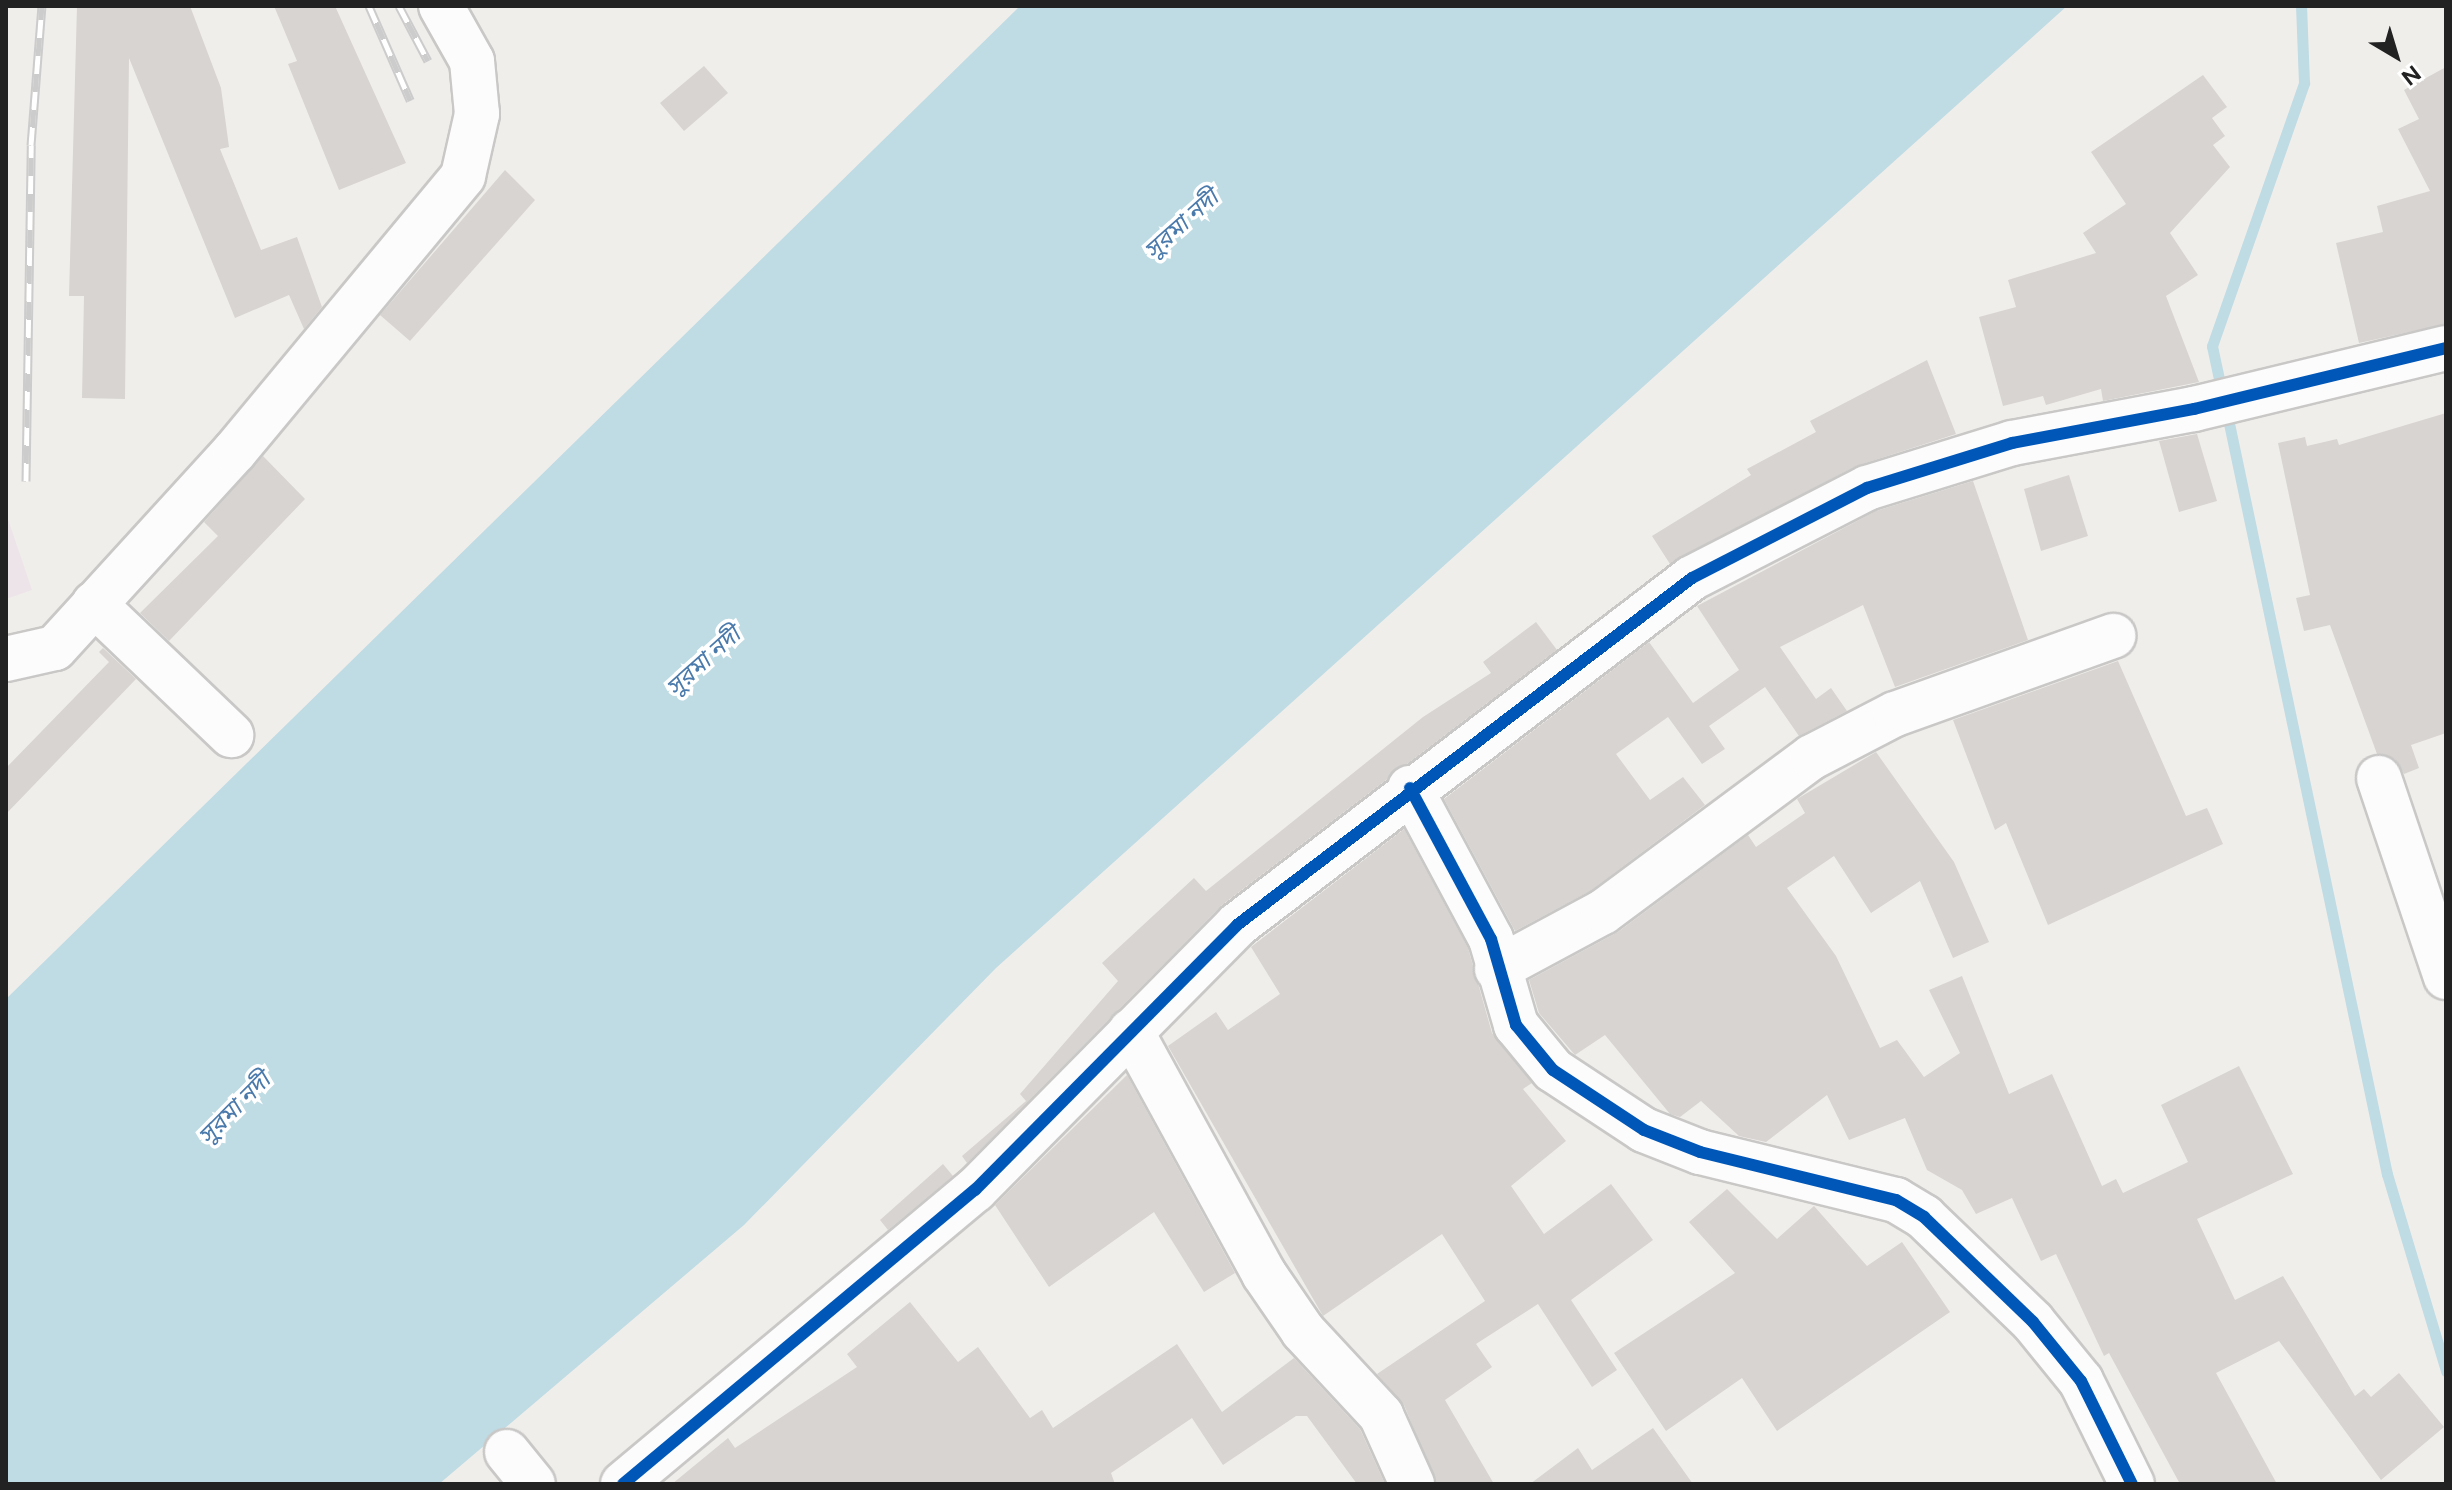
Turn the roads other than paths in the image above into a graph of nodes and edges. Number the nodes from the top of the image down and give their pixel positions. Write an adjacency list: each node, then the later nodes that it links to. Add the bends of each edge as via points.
1 (441, 6): 3 (street, via 472,61 477,114 463,176 235,451)
2 (2446, 348): 8 (street, via 2194,409 2012,443 1867,488 1692,578)
3 (94, 604): 5 (street, via 55,648); 6 (street)
4 (2113, 636): 9 (street, via 1895,714 1812,757 1603,912)
5 (6, 659)
6 (231, 735)
7 (2379, 778): 10 (street)
8 (1410, 788): 9 (street, via 1491,939); 11 (street, via 1237,925)
9 (1497, 969): 14 (street, via 1516,1025 1553,1070 1600,1108 1700,1152 1896,1200 1924,1217 2033,1322 2081,1381)
10 (2446, 977)
11 (1131, 1031): 12 (street, via 975,1190); 13 (street, via 1264,1274 1303,1331 1381,1415)
12 (623, 1484)
13 (1412, 1484)
14 (2132, 1484)

